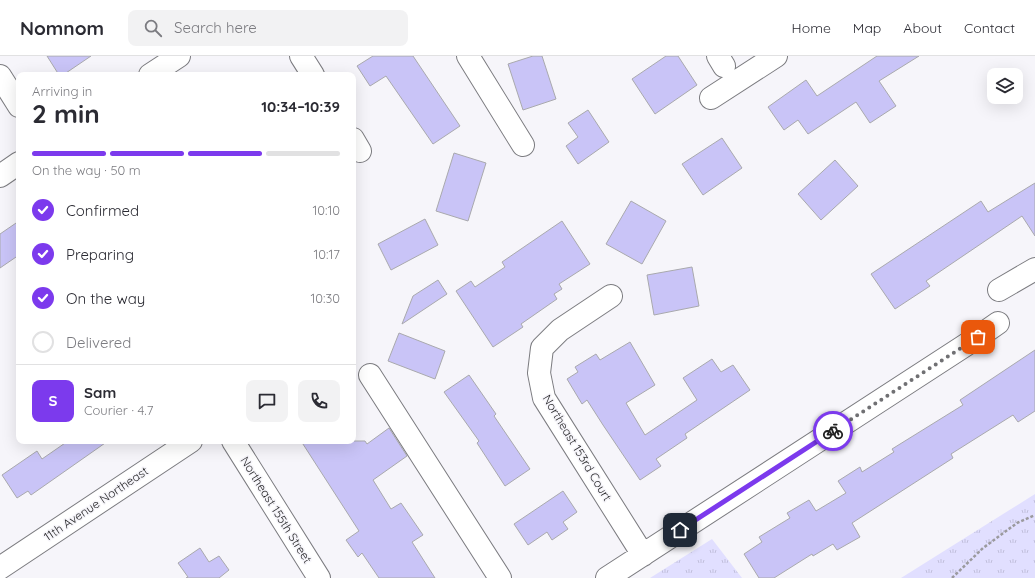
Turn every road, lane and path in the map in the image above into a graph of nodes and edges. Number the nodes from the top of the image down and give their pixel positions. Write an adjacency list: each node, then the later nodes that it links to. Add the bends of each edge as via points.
1 (178, 56): 5 (street)
2 (301, 56): 6 (street)
3 (468, 56): 10 (street)
4 (776, 56): 8 (street)
5 (154, 72)
6 (311, 72)
7 (0, 76): 9 (street)
8 (711, 98)
9 (16, 101)
10 (524, 145)
11 (16, 165): 12 (street)
12 (0, 176)
13 (1035, 269): 14 (street)
14 (1000, 290)
15 (612, 296): 21 (street, Northeast 153rd Court, via 560,330 542,348 538,373 544,398)
16 (998, 323): 21 (street)
17 (370, 375): 24 (street)
18 (186, 444): 22 (street, 11th Avenue Northeast)
19 (235, 444): 23 (street, Northeast 155th Street)
20 (1035, 515): 26 (path, via 1017,523 982,548)
21 (642, 555): 25 (street)
22 (0, 568)
23 (319, 578)
24 (500, 578)
25 (607, 578)
26 (952, 578)

